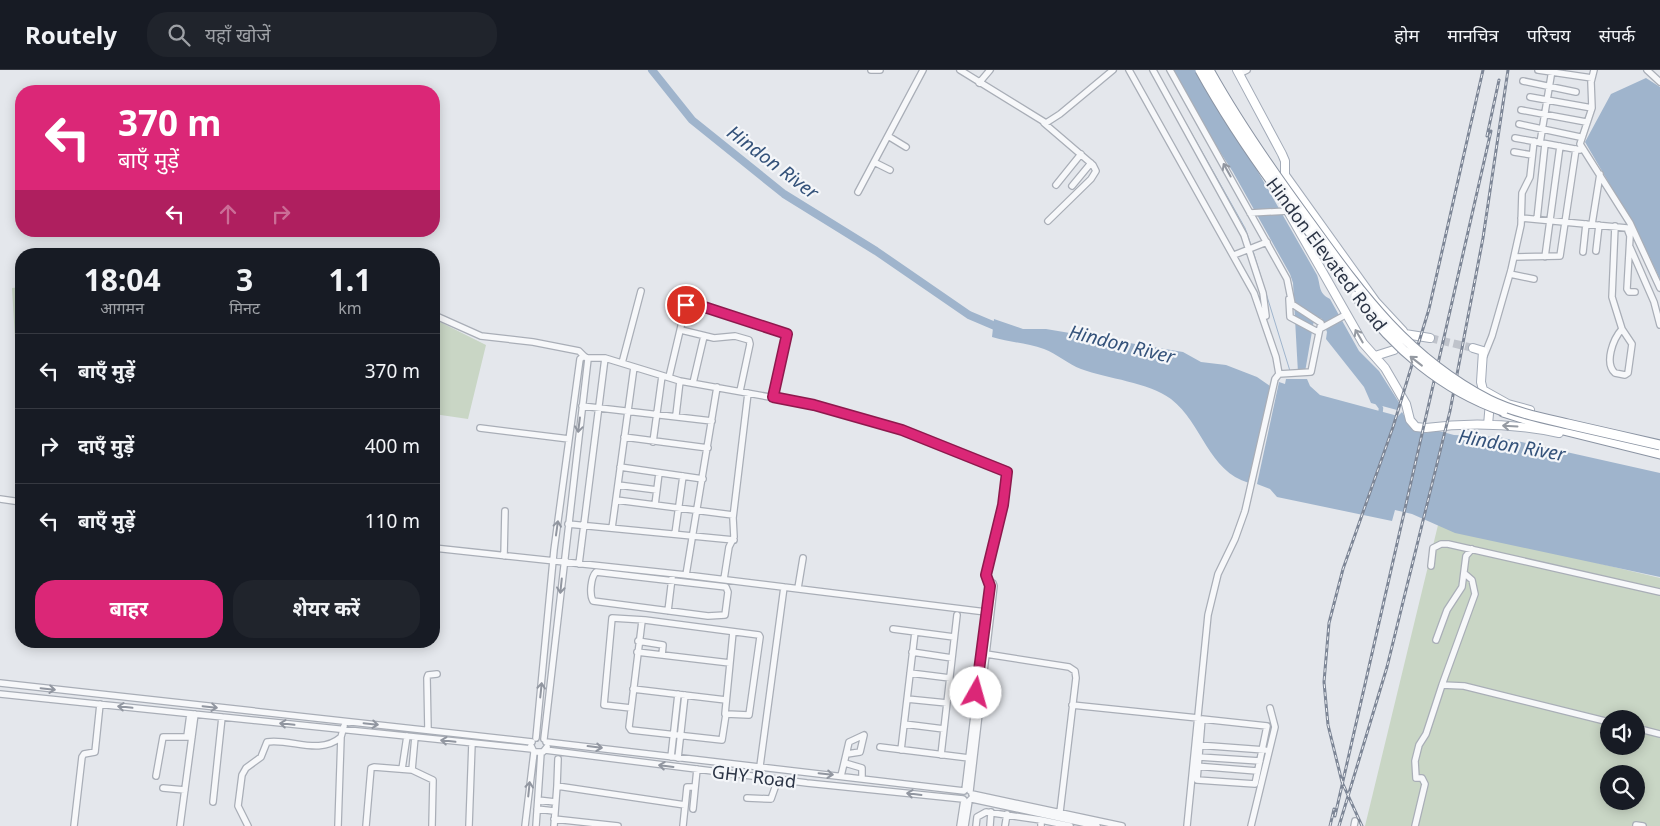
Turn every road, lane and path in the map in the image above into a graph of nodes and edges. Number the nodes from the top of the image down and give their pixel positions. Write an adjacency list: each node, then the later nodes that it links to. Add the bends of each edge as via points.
1 (870, 70): 2 (street)
2 (880, 70)
3 (923, 70): 33 (street)
4 (960, 70): 21 (street)
5 (990, 70): 21 (street)
6 (1113, 70): 30 (street, via 1051,121)
7 (1129, 70): 68 (street)
8 (1153, 70): 65 (street, via 1237,220)
9 (1170, 70): 53 (street, one-way to 9)
10 (1200, 70): 117 (highway, Hindon Elevated Road, one-way to 10, bridge, via 1547,426 1488,406 1445,383 1404,352 1371,317 1284,199)
11 (1209, 70): 115 (highway, Hindon Elevated Road, bridge, via 1277,178 1367,300 1404,339 1447,375 1490,400 1516,410)
12 (1247, 70): 17 (street)
13 (1538, 70): 16 (street)
14 (1594, 70): 18 (street)
15 (1647, 70): 20 (street)
16 (1552, 71): 18 (street); 22 (street)
17 (1238, 72): 48 (main road, via 1282,154)
18 (1592, 78): 26 (street)
19 (1523, 81): 22 (street)
20 (1660, 82)
21 (979, 83): 30 (street)
22 (1549, 87): 23 (street); 25 (street)
23 (1576, 92)
24 (1530, 97): 25 (street)
25 (1547, 101): 26 (street); 28 (street)
26 (1592, 108): 29 (street)
27 (1521, 110): 28 (street)
28 (1544, 115): 29 (street); 32 (street)
29 (1586, 122): 34 (street)
30 (1044, 123): 42 (street)
31 (1519, 124): 32 (street)
32 (1542, 128): 34 (street); 36 (street)
33 (888, 136): 38 (street); 44 (street)
34 (1580, 137): 40 (street)
35 (1515, 138): 36 (street)
36 (1540, 142): 37 (street); 43 (street); 55 (street)
37 (1560, 146): 39 (street); 57 (street)
38 (906, 147)
39 (1576, 150): 40 (street); 58 (street)
40 (1584, 151): 47 (street)
41 (1514, 152): 43 (street)
42 (1081, 154): 45 (street); 49 (street)
43 (1532, 155): 54 (street, via 1530,177 1522,193)
44 (874, 162): 46 (street); 51 (street)
45 (1091, 163): 50 (street); 56 (street, via 1095,175)
46 (890, 170)
47 (1600, 174): 59 (street); 73 (street, via 1630,223)
48 (1286, 175): 52 (main road, via 1276,192); 61 (main road)
49 (1056, 186)
50 (1072, 186)
51 (858, 192)
52 (1286, 211): 53 (street); 64 (main road)
53 (1252, 213): 62 (street)
54 (1521, 218): 55 (street); 69 (street)
55 (1537, 219): 57 (street)
56 (1048, 221)
57 (1550, 221): 58 (street); 70 (street)
58 (1564, 222): 59 (street); 70 (street, via 1560,256)
59 (1592, 224): 60 (street); 66 (street); 67 (street)
60 (1615, 226): 63 (street, via 1629,230); 83 (street, via 1611,289)
61 (1330, 236): 64 (main road); 84 (main road, via 1376,302)
62 (1264, 243): 65 (street); 76 (street, via 1286,279)
63 (1630, 245): 75 (street, via 1627,289); 80 (street)
64 (1311, 249): 77 (main road)
65 (1249, 250): 68 (street); 79 (street, via 1263,293)
66 (1596, 251)
67 (1583, 252)
68 (1234, 255): 79 (street)
69 (1514, 256): 70 (street); 71 (street)
70 (1546, 257)
71 (1510, 274): 72 (street); 89 (street)
72 (1534, 279)
73 (1660, 288)
74 (641, 291): 92 (street)
75 (1635, 292)
76 (1289, 296): 82 (street, via 1293,306 1320,321); 82 (street, via 1291,318)
77 (1345, 316): 82 (street); 88 (main road, one-way to 77)
78 (440, 318): 90 (street, via 475,334 570,349)
79 (1265, 322): 94 (street)
80 (1660, 325)
81 (680, 330): 85 (street); 96 (street); 103 (street, via 686,305 690,303 786,333)
82 (1318, 330): 94 (street, via 1313,368 1309,374)
83 (1622, 330): 83 (street, via 1614,340 1611,354 1615,374 1625,375 1632,344)
84 (1405, 334): 86 (main road); 88 (main road, via 1394,350)
85 (704, 336): 98 (street); 100 (street, via 737,337 750,342)
86 (1430, 338)
87 (1473, 348): 89 (main road, via 1483,351)
88 (1375, 356): 110 (main road, via 1385,368 1416,426)
89 (1484, 356): 102 (main road, via 1481,382 1483,390)
90 (586, 357): 91 (street); 104 (street); 113 (street, via 580,360)
91 (605, 358): 92 (street); 105 (street)
92 (622, 363): 93 (street)
93 (634, 367): 95 (street); 106 (street)
94 (1281, 374): 190 (street, via 1274,386 1252,486 1211,599)
95 (662, 376): 96 (street); 107 (street)
96 (669, 377): 97 (street)
97 (680, 381): 98 (street); 108 (street)
98 (693, 383): 99 (street)
99 (717, 387): 100 (street); 109 (street)
100 (740, 391): 101 (street)
101 (748, 393): 103 (street); 131 (street)
102 (1491, 395): 110 (main road); 115 (main road, via 1508,404 1563,420)
103 (773, 397): 151 (street, via 902,430 1006,470 1003,505 986,575)
104 (582, 406): 105 (street); 132 (street, one-way to 132)
105 (598, 408): 106 (street); 133 (street)
106 (628, 411): 107 (street); 112 (street)
107 (656, 414): 108 (street); 114 (street)
108 (676, 415): 109 (street)
109 (712, 420): 116 (street)
110 (1488, 425): 117 (main road, one-way to 110, via 1523,426)
111 (480, 428): 113 (street)
112 (624, 438): 114 (street); 118 (street)
113 (569, 439): 142 (street, one-way to 113)
114 (653, 442): 116 (street)
115 (1660, 444)
116 (708, 448): 121 (street)
117 (1660, 455)
118 (620, 467): 119 (street); 122 (street)
119 (659, 473): 120 (street); 123 (street)
120 (683, 476): 121 (street); 128 (street)
121 (703, 479): 129 (street)
122 (618, 485): 123 (street); 125 (street)
123 (657, 490): 127 (street)
124 (0, 499): 126 (street)
125 (616, 500): 127 (street); 134 (street)
126 (15, 501)
127 (655, 505): 128 (street)
128 (678, 508): 129 (street); 135 (street)
129 (698, 510): 131 (street); 136 (street)
130 (505, 511): 140 (street)
131 (733, 514): 137 (street)
132 (568, 524): 133 (street); 143 (street)
133 (584, 525): 134 (street); 144 (street)
134 (612, 528): 135 (street)
135 (675, 534): 136 (street)
136 (692, 536): 137 (street); 148 (street)
137 (734, 540): 149 (street, via 729,547)
138 (440, 549): 140 (street)
139 (1472, 549): 145 (street, via 1438,545 1433,549); 146 (street, via 1466,556); 154 (street)
140 (504, 556): 142 (street)
141 (802, 558): 153 (street)
142 (553, 562): 143 (street); 205 (street, one-way to 142)
143 (564, 563): 144 (street); 206 (street, one-way to 206)
144 (579, 564): 147 (street)
145 (1431, 566)
146 (1464, 573): 163 (street, via 1462,587 1446,610); 175 (street, via 1472,580 1475,594)
147 (673, 574): 148 (street); 150 (street)
148 (686, 575): 149 (street)
149 (724, 579): 152 (street)
150 (672, 580): 155 (street); 155 (street, via 726,587 726,615); 155 (street, via 596,572 593,576 593,602)
151 (990, 586): 156 (street); 167 (street, via 994,585)
152 (784, 587): 153 (street); 223 (street)
153 (798, 588): 156 (street)
154 (1660, 592)
155 (668, 611)
156 (986, 612): 219 (street)
157 (957, 615): 162 (street)
158 (642, 620): 160 (street); 164 (street); 185 (street, via 612,618 604,705)
159 (893, 629): 161 (street)
160 (733, 632): 170 (street); 188 (street, via 760,638 749,715)
161 (914, 632): 162 (street); 166 (street)
162 (954, 637): 169 (street)
163 (1436, 640)
164 (638, 641): 165 (street); 168 (street, via 663,645)
165 (637, 652): 168 (street); 176 (street)
166 (912, 652): 169 (street); 171 (street)
167 (986, 654): 184 (street, via 1072,668 1076,678); 237 (street)
168 (662, 655): 170 (street)
169 (952, 658): 173 (street)
170 (730, 663): 181 (street)
171 (910, 673): 173 (street); 180 (street)
172 (437, 674): 196 (street, via 427,678)
173 (950, 678): 182 (street)
174 (0, 683): 192 (street, GHY Road, one-way to 192)
175 (1442, 685): 191 (street, via 1464,686); 274 (street, via 1415,761 1416,778 1422,778 1426,784)
176 (633, 689): 178 (street); 185 (street)
177 (0, 694): 183 (street, GHY Road)
178 (678, 694): 179 (street); 199 (street)
179 (685, 695): 181 (street); 202 (street)
180 (907, 699): 182 (street); 193 (street)
181 (726, 700): 188 (street)
182 (947, 703): 194 (street)
183 (100, 704): 187 (street, GHY Road, one-way to 183); 252 (street, via 95,752 82,757)
184 (1072, 705): 190 (street); 247 (street)
185 (631, 708): 199 (street, via 630,730)
186 (1270, 708): 213 (street, via 1275,727)
187 (192, 714): 189 (street, GHY Road); 200 (street)
188 (725, 714): 202 (street, via 722,740)
189 (222, 717): 195 (street, GHY Road, one-way to 189); 240 (street)
190 (1198, 718): 208 (street)
191 (1600, 720)
192 (345, 722): 195 (street); 196 (street, GHY Road, one-way to 196)
193 (904, 724): 194 (street); 210 (street)
194 (944, 729): 215 (street)
195 (344, 730): 201 (street, GHY Road); 203 (street)
196 (428, 730): 205 (street, GHY Road)
197 (1645, 730): 198 (street)
198 (1660, 734)
199 (674, 735): 202 (street); 216 (street)
200 (190, 736): 229 (street, via 163,737); 236 (street)
201 (408, 736): 204 (street, GHY Road); 225 (street)
202 (681, 736): 218 (street)
203 (340, 737): 254 (street, via 332,743 319,745 267,742 261,757 242,775 238,806); 255 (street)
204 (415, 737): 207 (street, GHY Road, one-way to 204); 227 (street)
205 (534, 740): 206 (street, GHY Road); 212 (street)
206 (545, 741): 212 (street); 216 (street, GHY Road, one-way to 216)
207 (472, 743): 212 (street, GHY Road); 258 (street)
208 (1197, 745): 211 (street); 211 (street, via 1202,719 1267,726); 217 (street); 224 (street)
209 (880, 747): 210 (street)
210 (901, 750): 215 (street)
211 (1262, 750): 213 (street); 221 (street)
212 (538, 751): 226 (street, GHY Road, one-way to 212); 239 (street); 259 (street, one-way to 212)
213 (1270, 751): 228 (street)
214 (847, 754): 222 (street)
215 (940, 755): 219 (street)
216 (671, 757): 218 (street, GHY Road)
217 (1199, 757): 221 (street); 224 (street)
218 (678, 758): 223 (street, GHY Road)
219 (969, 758): 237 (street)
220 (558, 759): 233 (street)
221 (1260, 761): 228 (street)
222 (845, 764): 230 (street); 231 (street, via 862,768)
223 (760, 766): 230 (street, GHY Road, one-way to 230)
224 (1196, 766): 228 (street); 228 (street, via 1197,780 1255,784); 272 (street)
225 (402, 769): 227 (street); 256 (street, via 371,768)
226 (698, 769): 232 (street, GHY Road); 234 (street)
227 (412, 770): 257 (street, via 434,781)
228 (1260, 771): 273 (street)
229 (156, 776)
230 (841, 776): 231 (street, GHY Road)
231 (862, 778): 237 (street, GHY Road)
232 (778, 779): 237 (street, GHY Road, one-way to 232); 238 (street, via 772,799)
233 (557, 786): 241 (street); 242 (street)
234 (695, 787): 242 (street, via 688,786); 244 (street)
235 (163, 788): 236 (street)
236 (185, 790): 253 (street)
237 (967, 796): 247 (street); 264 (street); 265 (street); 270 (street)
238 (747, 798)
239 (538, 800): 241 (street); 243 (street)
240 (213, 802)
241 (555, 802): 245 (street)
242 (685, 805): 263 (street)
243 (537, 809): 245 (street); 260 (street)
244 (693, 809)
245 (554, 811): 249 (street)
246 (991, 812): 248 (street); 266 (street, via 980,814); 267 (street)
247 (1060, 812): 271 (street)
248 (1007, 814): 250 (street); 268 (street)
249 (554, 818): 261 (street); 262 (street)
250 (1041, 823): 251 (street)
251 (1056, 824): 269 (street)
252 (74, 826)
253 (180, 826)
254 (248, 826)
255 (338, 826)
256 (366, 826)
257 (432, 826)
258 (469, 826)
259 (525, 826)
260 (536, 826)
261 (554, 826)
262 (618, 826)
263 (683, 826)
264 (960, 826)
265 (966, 826)
266 (976, 826)
267 (990, 826)
268 (1006, 826)
269 (1070, 826)
270 (1097, 826)
271 (1122, 826)
272 (1187, 826)
273 (1251, 826)
274 (1415, 826)

